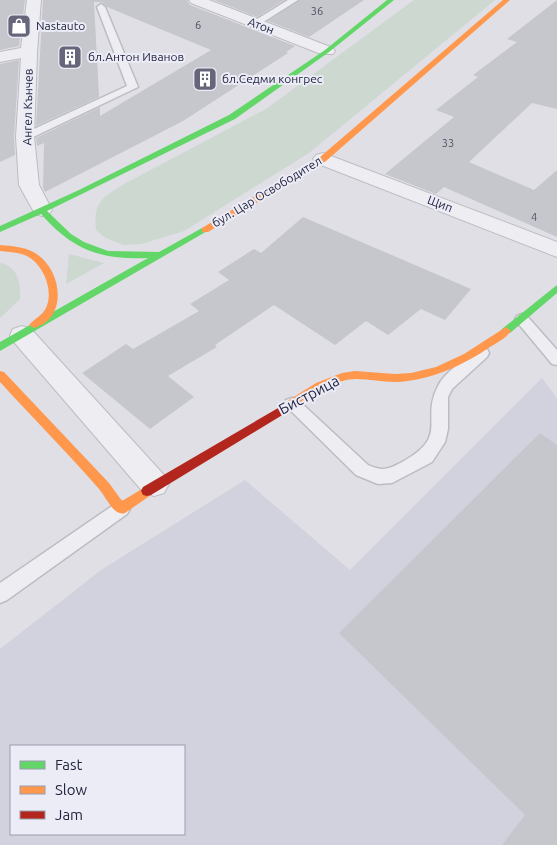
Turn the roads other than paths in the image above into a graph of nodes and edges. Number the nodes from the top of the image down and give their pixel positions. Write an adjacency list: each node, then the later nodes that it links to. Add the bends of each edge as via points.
1 (34, 0): 9 (street, Ангел Кънчев)
2 (196, 0): 7 (street, Атон)
3 (294, 0): 7 (lane)
4 (391, 0): 8 (main road)
5 (507, 0): 12 (main road, бул. Цар Освободител)
6 (101, 7): 11 (lane, via 133,88)
7 (254, 24): 8 (street, Атон)
8 (326, 51): 13 (main road, via 232,117)
9 (29, 52): 10 (street); 11 (street, Ангел Кънчев)
10 (0, 56)
11 (25, 137): 13 (street, Ангел Кънчев, via 29,185)
12 (323, 159): 16 (street, Щип); 17 (main road, бул. Цар Освободител)
13 (42, 210): 14 (main road); 17 (main road, via 72,241 89,248 117,255)
14 (0, 229)
15 (0, 248): 21 (main road, via 34,257 47,271 54,295 50,312)
16 (557, 250)
17 (163, 255): 21 (main road, бул. Цар Освободител)
18 (557, 288): 19 (main road, Бистрица)
19 (522, 319): 20 (main road, Бистрица); 22 (lane)
20 (501, 337): 24 (main road, Бистрица, via 449,366 417,376 392,378 361,374 342,377); 24 (lane, via 446,385 440,397 437,442 426,457 392,476 378,476 362,470)
21 (11, 341): 25 (street)
22 (557, 360)
23 (0, 375): 26 (main road, via 105,487)
24 (292, 404): 25 (main road, Бистрица)
25 (154, 484): 26 (main road, Бистрица)
26 (120, 509): 27 (lane)
27 (0, 594)

